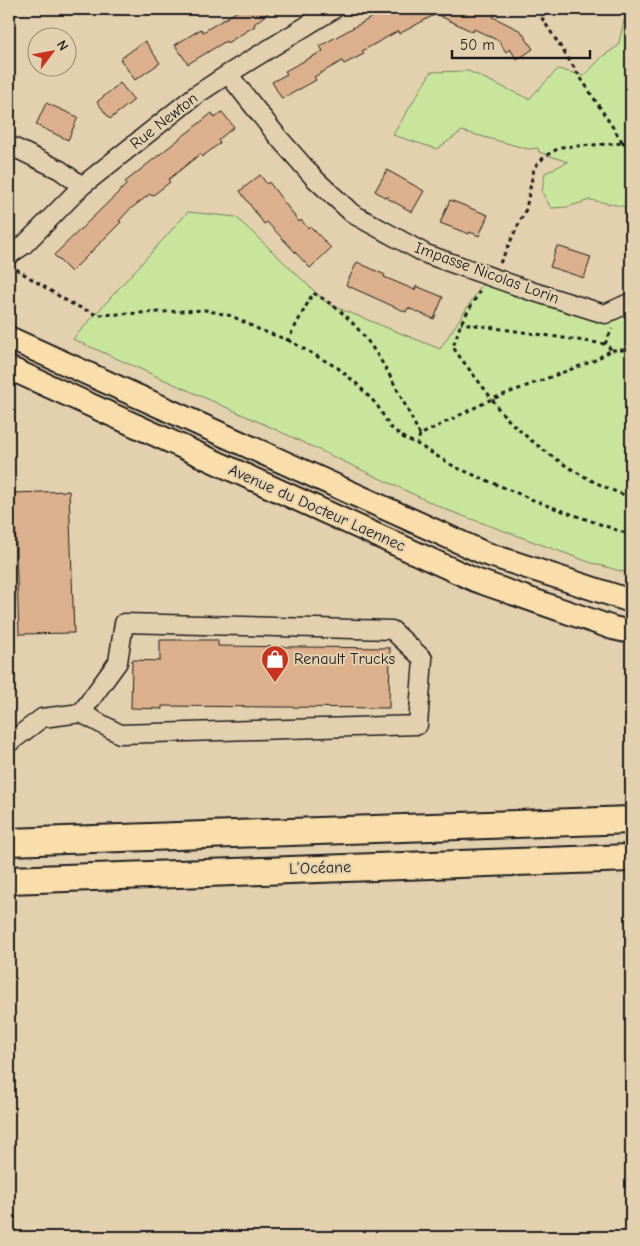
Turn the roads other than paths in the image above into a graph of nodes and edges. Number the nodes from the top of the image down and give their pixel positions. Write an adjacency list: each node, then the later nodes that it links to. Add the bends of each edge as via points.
1 (332, 9): 2 (street, Rue Newton)
2 (228, 74): 4 (street, Rue Newton, via 196,95); 6 (street, Impasse Nicolas Lorin, via 278,137 353,214 426,254 595,312 604,314)
3 (9, 145): 4 (street, via 60,170)
4 (82, 186): 5 (street, Rue Newton)
5 (9, 256)
6 (631, 302)
7 (9, 338): 9 (main road, Avenue du Docteur Laennec, via 484,553)
8 (9, 368): 10 (main road, Avenue du Docteur Laennec, via 475,580)
9 (631, 600)
10 (631, 632)
11 (81, 713): 11 (street, via 118,662 124,623 392,630 423,659 418,725 120,734); 12 (street, via 42,718)
12 (9, 743)
13 (631, 820): 14 (highway)
14 (9, 842)
15 (631, 858): 16 (highway, L’Océane)
16 (9, 880)

